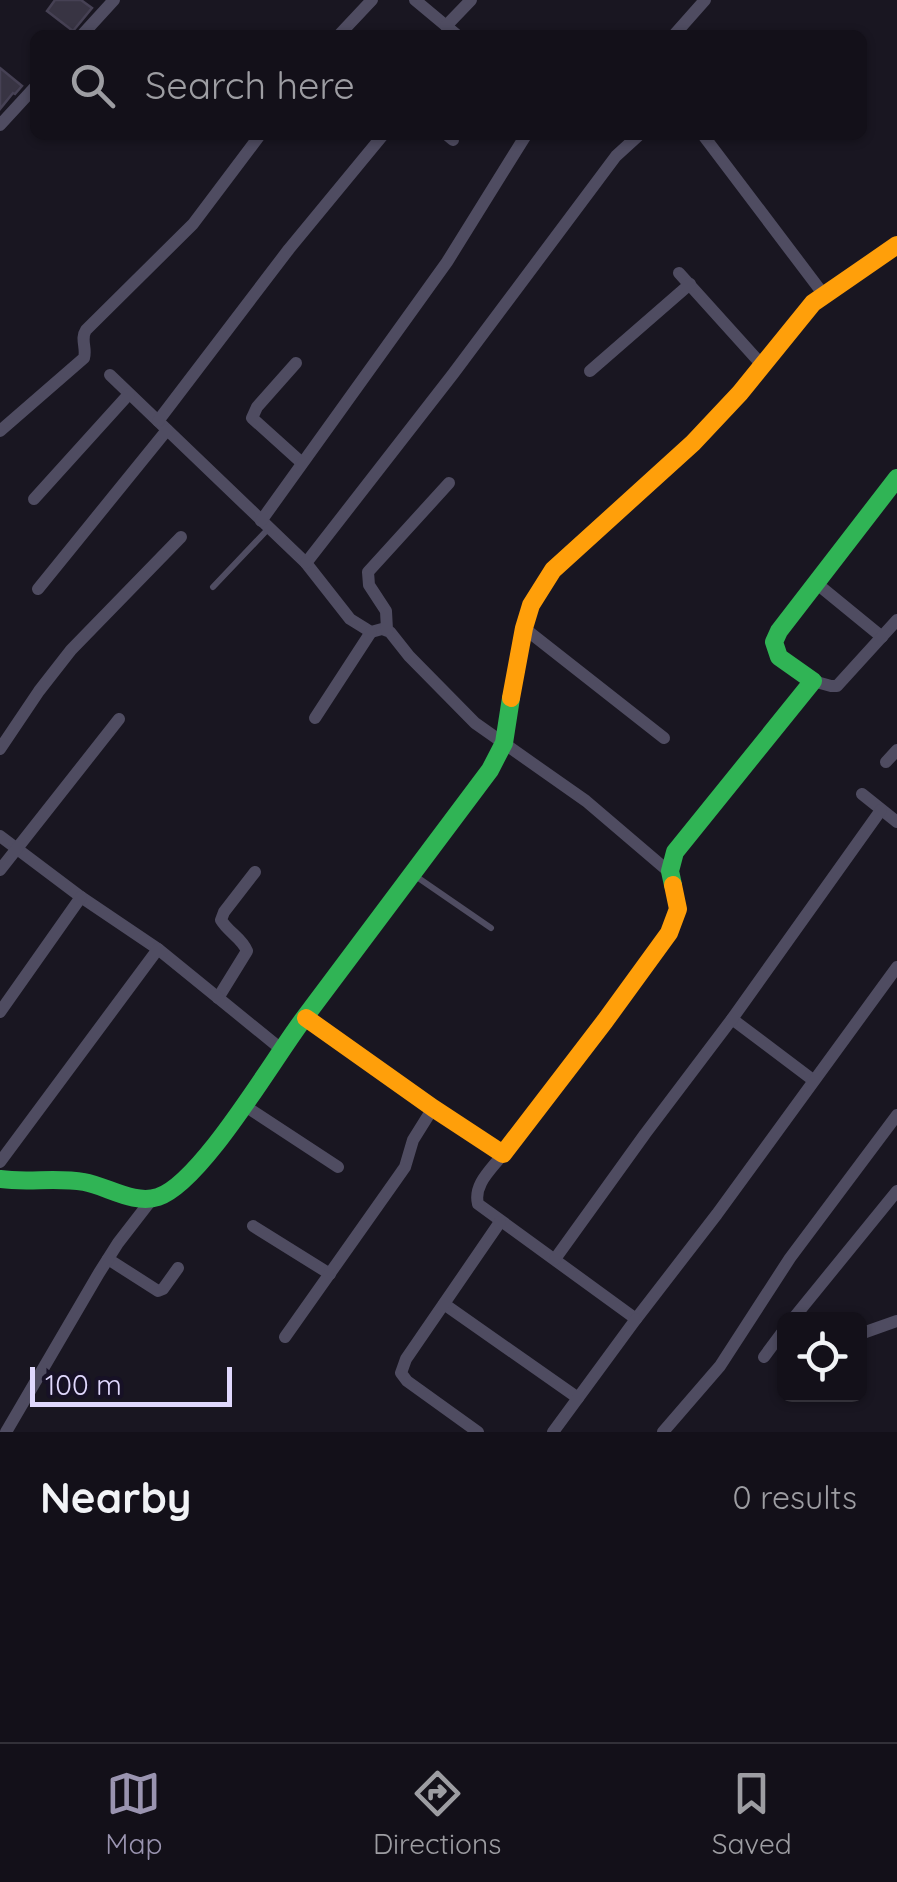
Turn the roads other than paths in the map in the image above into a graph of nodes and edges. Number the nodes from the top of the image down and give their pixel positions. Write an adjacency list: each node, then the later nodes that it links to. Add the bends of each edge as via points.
1 (114, 0): 6 (street)
2 (372, 0): 7 (street)
3 (416, 0): 8 (street)
4 (470, 0): 8 (street)
5 (706, 0): 9 (street)
6 (87, 30)
7 (344, 30)
8 (451, 30)
9 (679, 30)
10 (30, 92): 11 (street)
11 (0, 125)
12 (256, 140): 26 (street, via 193,224 86,330 84,358)
13 (379, 140): 27 (street, via 289,249)
14 (523, 140): 28 (street, via 446,262)
15 (634, 140): 34 (street)
16 (707, 140): 20 (street)
17 (897, 245): 20 (street)
18 (679, 272): 19 (street)
19 (690, 284): 22 (street); 23 (street)
20 (824, 295): 22 (street)
21 (296, 363): 28 (street, via 252,418)
22 (762, 366): 39 (street, via 693,443 553,570)
23 (590, 371)
24 (110, 375): 25 (street)
25 (129, 394): 27 (street); 31 (street)
26 (2, 424)
27 (162, 426): 32 (street); 37 (street)
28 (302, 463): 32 (street)
29 (897, 478): 35 (street)
30 (449, 483): 40 (street, via 368,572 368,585 386,610)
31 (34, 499)
32 (265, 524): 34 (street); 36 (lane)
33 (181, 537): 48 (street, via 71,650)
34 (306, 563): 41 (street, via 350,619)
35 (816, 583): 42 (street); 43 (street, via 774,642 779,658)
36 (213, 587)
37 (38, 589)
38 (897, 620): 42 (street)
39 (524, 628): 46 (street); 47 (street)
40 (387, 630): 41 (street); 47 (street, via 462,711)
41 (372, 632): 44 (street)
42 (882, 637): 43 (street, via 837,686)
43 (813, 681): 57 (street, via 675,852)
44 (314, 718)
45 (120, 719): 55 (street)
46 (664, 738)
47 (504, 743): 57 (street); 59 (street)
48 (0, 749)
49 (897, 750): 50 (street)
50 (886, 762)
51 (862, 794): 52 (street)
52 (881, 810): 53 (street); 67 (street)
53 (897, 822)
54 (0, 836): 55 (street)
55 (16, 849): 56 (street); 60 (street)
56 (0, 870)
57 (668, 871): 73 (street, via 680,904 669,932)
58 (255, 872): 64 (street, via 224,912 225,926 247,951)
59 (413, 874): 61 (lane); 66 (street)
60 (82, 897): 62 (street); 65 (street)
61 (492, 928)
62 (158, 950): 64 (street); 74 (street)
63 (897, 966): 69 (street)
64 (218, 998): 68 (street)
65 (0, 1012)
66 (306, 1018): 68 (street); 71 (street)
67 (732, 1019): 69 (street); 82 (street)
68 (281, 1049): 70 (street)
69 (813, 1080): 87 (street)
70 (242, 1104): 75 (street); 78 (street, via 185,1179)
71 (433, 1108): 73 (street); 84 (street, via 398,1178)
72 (897, 1115): 97 (street, via 790,1258 720,1366)
73 (503, 1154): 79 (street, via 476,1198)
74 (0, 1162)
75 (338, 1168)
76 (0, 1179): 78 (street, via 86,1182)
77 (897, 1191): 86 (street)
78 (152, 1198): 81 (street)
79 (500, 1222): 82 (street); 85 (street)
80 (253, 1226): 84 (street)
81 (108, 1259): 83 (street, via 158,1291); 94 (street)
82 (555, 1259): 87 (street)
83 (178, 1268)
84 (330, 1274): 90 (street)
85 (444, 1304): 93 (street); 95 (street, via 402,1373)
86 (799, 1312)
87 (636, 1319): 93 (street)
88 (897, 1321): 89 (street)
89 (867, 1332)
90 (284, 1338)
91 (777, 1339): 92 (street)
92 (764, 1356)
93 (578, 1398): 96 (street)
94 (6, 1432)
95 (478, 1432)
96 (553, 1432)
97 (663, 1432)

